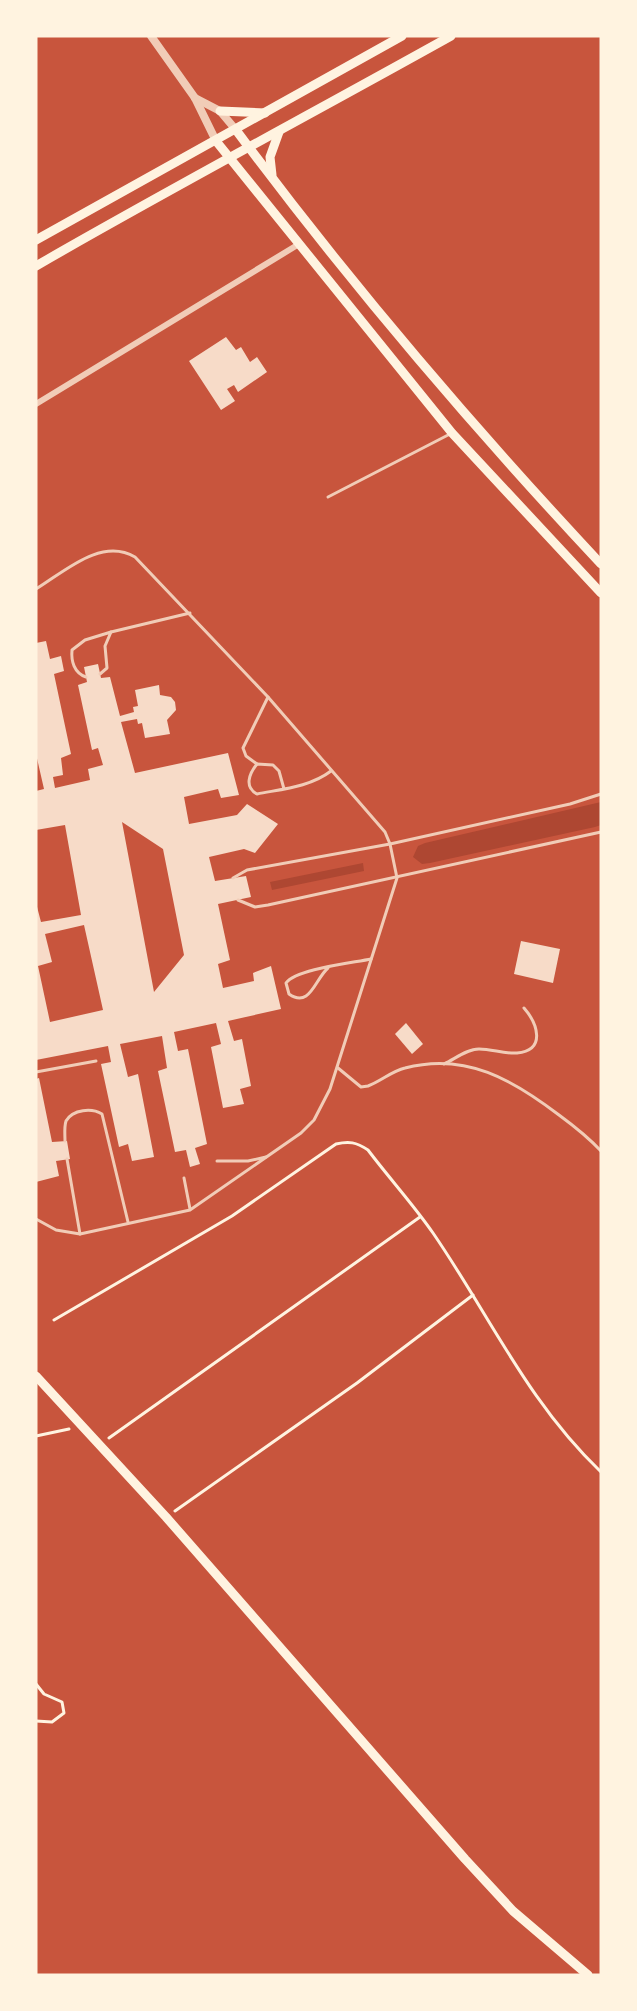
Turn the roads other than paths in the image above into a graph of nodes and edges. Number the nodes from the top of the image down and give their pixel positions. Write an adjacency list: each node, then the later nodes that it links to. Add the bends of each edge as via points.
1 (151, 36): 4 (street)
2 (402, 36): 6 (main road)
3 (451, 36): 8 (main road)
4 (195, 98): 5 (street); 9 (street)
5 (220, 111): 6 (main road); 7 (street)
6 (268, 113): 7 (main road)
7 (236, 130): 9 (main road); 10 (main road)
8 (279, 132): 10 (main road); 12 (main road, via 270,157)
9 (216, 141): 11 (main road); 13 (main road)
10 (249, 147): 11 (main road); 12 (main road)
11 (230, 158): 14 (main road); 15 (main road)
12 (272, 179): 19 (main road, via 468,419)
13 (36, 240)
14 (299, 244): 16 (street); 17 (main road)
15 (36, 266)
16 (36, 404)
17 (452, 433): 18 (lane); 21 (main road)
18 (328, 497)
19 (601, 564)
20 (36, 589): 22 (lane, via 96,553 118,549 135,557)
21 (601, 593)
22 (190, 613): 23 (lane); 26 (lane)
23 (111, 632): 24 (lane, via 105,646 107,668); 25 (lane, via 85,640 72,650 74,667)
24 (100, 674)
25 (86, 677)
26 (268, 697): 27 (lane, via 243,748 246,756); 28 (lane)
27 (257, 764): 29 (lane, via 273,765); 29 (lane, via 248,781 252,791 257,794)
28 (331, 771): 29 (lane, via 310,783); 32 (lane, via 385,832)
29 (284, 789)
30 (601, 794): 32 (lane)
31 (601, 832): 34 (lane)
32 (390, 844): 33 (lane, via 247,870); 34 (lane)
33 (233, 878)
34 (397, 878): 35 (lane, via 255,908); 36 (lane)
35 (238, 900)
36 (371, 959): 37 (lane); 41 (lane)
37 (328, 968): 37 (lane, via 290,978 286,982 289,994 303,999)
38 (524, 1008): 40 (lane, via 539,1034 528,1050 517,1053 478,1049)
39 (96, 1061): 42 (lane)
40 (443, 1065): 41 (lane, via 406,1067 361,1087); 44 (lane, via 481,1069 515,1083 582,1132)
41 (338, 1068): 45 (lane, via 314,1120)
42 (36, 1071)
43 (65, 1141): 51 (lane, via 66,1121 71,1116 89,1110 102,1114)
44 (601, 1151)
45 (273, 1154): 47 (lane, via 248,1161); 49 (lane)
46 (67, 1159): 52 (lane)
47 (217, 1161)
48 (184, 1178): 49 (lane)
49 (190, 1209): 51 (lane)
50 (36, 1219): 52 (lane, via 56,1230)
51 (128, 1222): 52 (lane)
52 (80, 1234)
53 (36, 1376): 54 (main road, via 166,1517 473,1868 513,1911)
54 (588, 1975)

